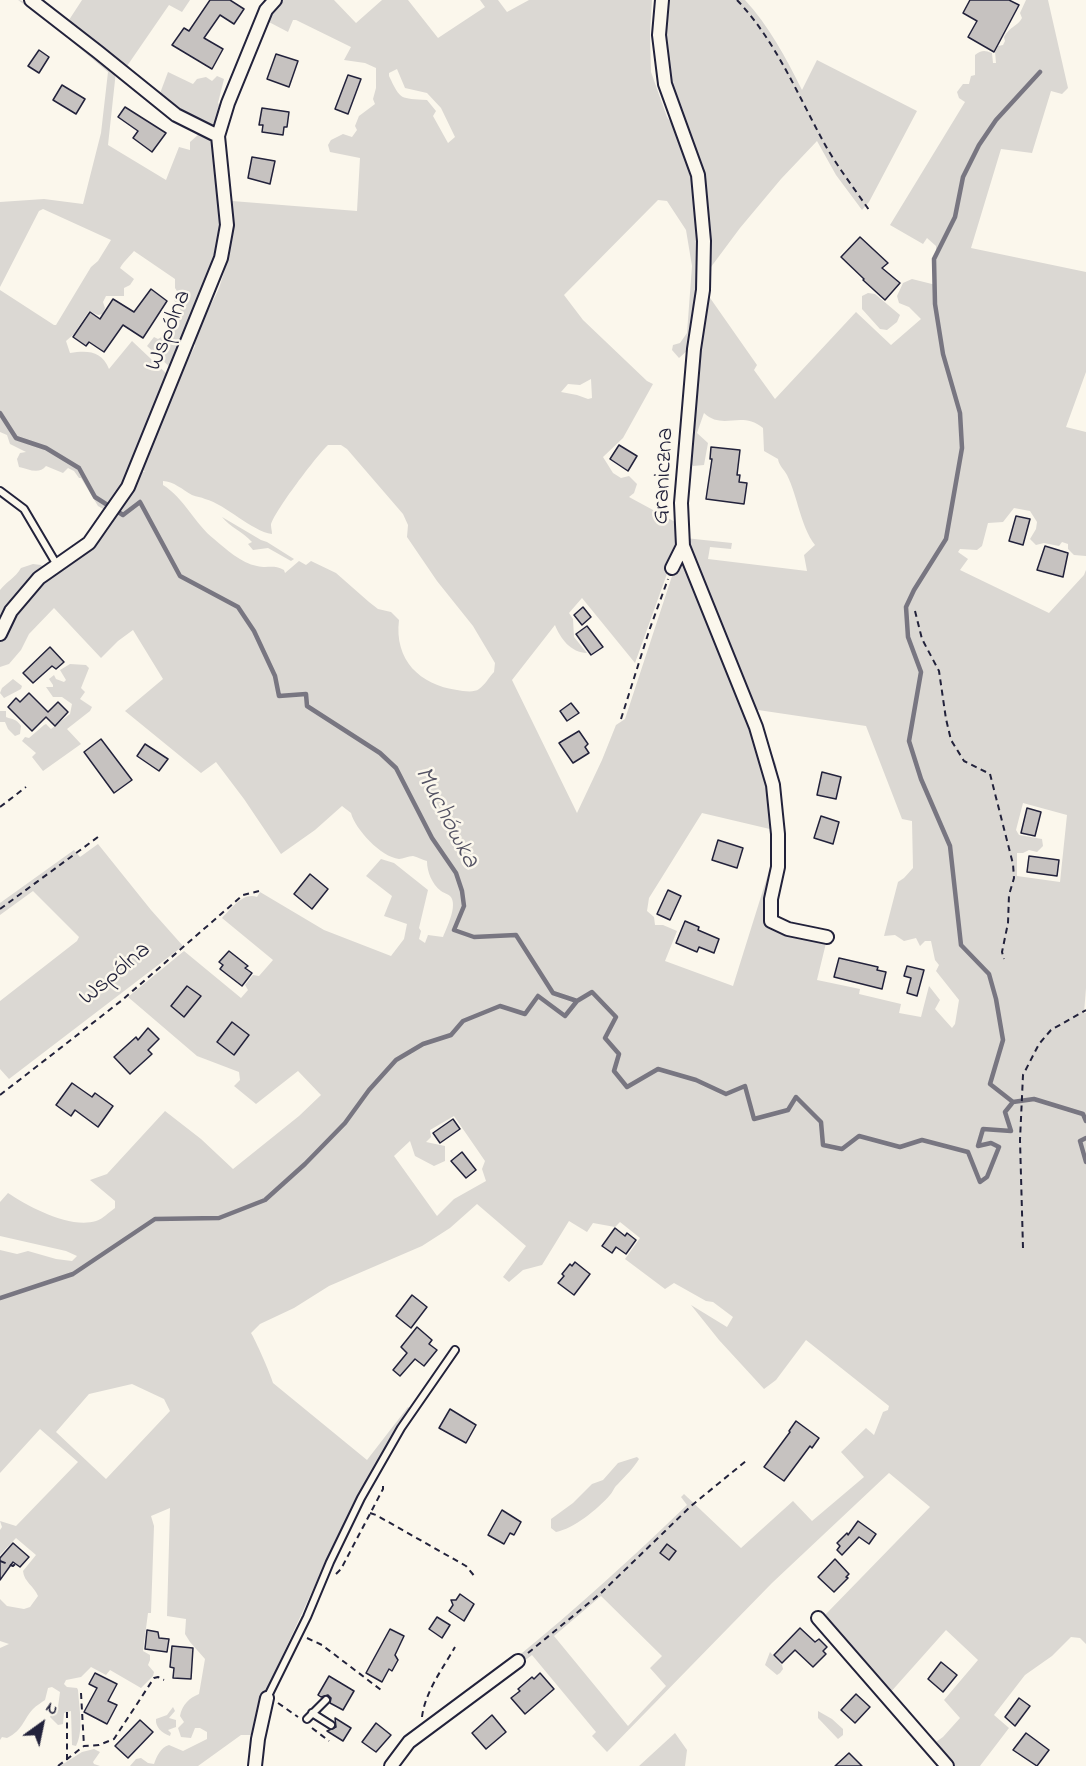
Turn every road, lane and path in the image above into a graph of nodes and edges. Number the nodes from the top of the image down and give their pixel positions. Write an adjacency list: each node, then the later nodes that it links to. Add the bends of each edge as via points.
1 (31, 0): 5 (street, via 176,116)
2 (275, 0): 5 (street, Wspólna, via 266,10)
3 (662, 0): 8 (street, Graniczna, via 659,35 665,84 698,176 704,241 703,290 681,503)
4 (737, 0): 6 (path, via 759,25 824,143)
5 (218, 136): 9 (street, Wspólna, via 227,225 221,258 128,487 89,543)
6 (870, 210)
7 (0, 491): 9 (lane, via 24,509)
8 (683, 546): 10 (street); 19 (street, Graniczna, via 756,727 773,785 778,867 771,921 788,929)
9 (57, 566): 12 (street, Wspólna, via 39,578 11,611)
10 (672, 568): 13 (path)
11 (915, 611): 20 (path, via 922,639 939,671 948,732 964,761 990,774 1013,864)
12 (0, 634)
13 (621, 719)
14 (26, 787): 15 (path)
15 (0, 807)
16 (98, 837): 18 (path)
17 (259, 891): 22 (path, Wspólna, via 243,895 121,1001)
18 (0, 909)
19 (827, 937)
20 (1004, 959)
21 (1086, 1010): 23 (path, via 1051,1030 1023,1076)
22 (0, 1095)
23 (1023, 1248)
24 (455, 1350): 26 (lane)
25 (746, 1461): 35 (path, via 691,1506 601,1593)
26 (378, 1468): 27 (path, via 383,1489); 30 (lane)
27 (370, 1513): 30 (path, via 338,1574); 31 (path, via 466,1566)
28 (0, 1561): 29 (path)
29 (15, 1564)
30 (325, 1574): 33 (lane)
31 (476, 1578)
32 (819, 1618): 51 (street)
33 (296, 1640): 37 (path, via 311,1638); 39 (lane)
34 (455, 1647): 45 (path, via 423,1710)
35 (518, 1661): 45 (street)
36 (164, 1680): 46 (path, via 154,1678 114,1739)
37 (381, 1690)
38 (81, 1693): 46 (path)
39 (267, 1698): 49 (street)
40 (326, 1700): 42 (lane)
41 (67, 1712): 47 (path)
42 (312, 1713): 43 (lane); 44 (lane)
43 (307, 1719)
44 (331, 1725)
45 (419, 1735): 50 (street)
46 (84, 1746): 47 (path)
47 (66, 1760): 48 (path)
48 (58, 1766)
49 (255, 1766)
50 (391, 1766)
51 (946, 1766)

